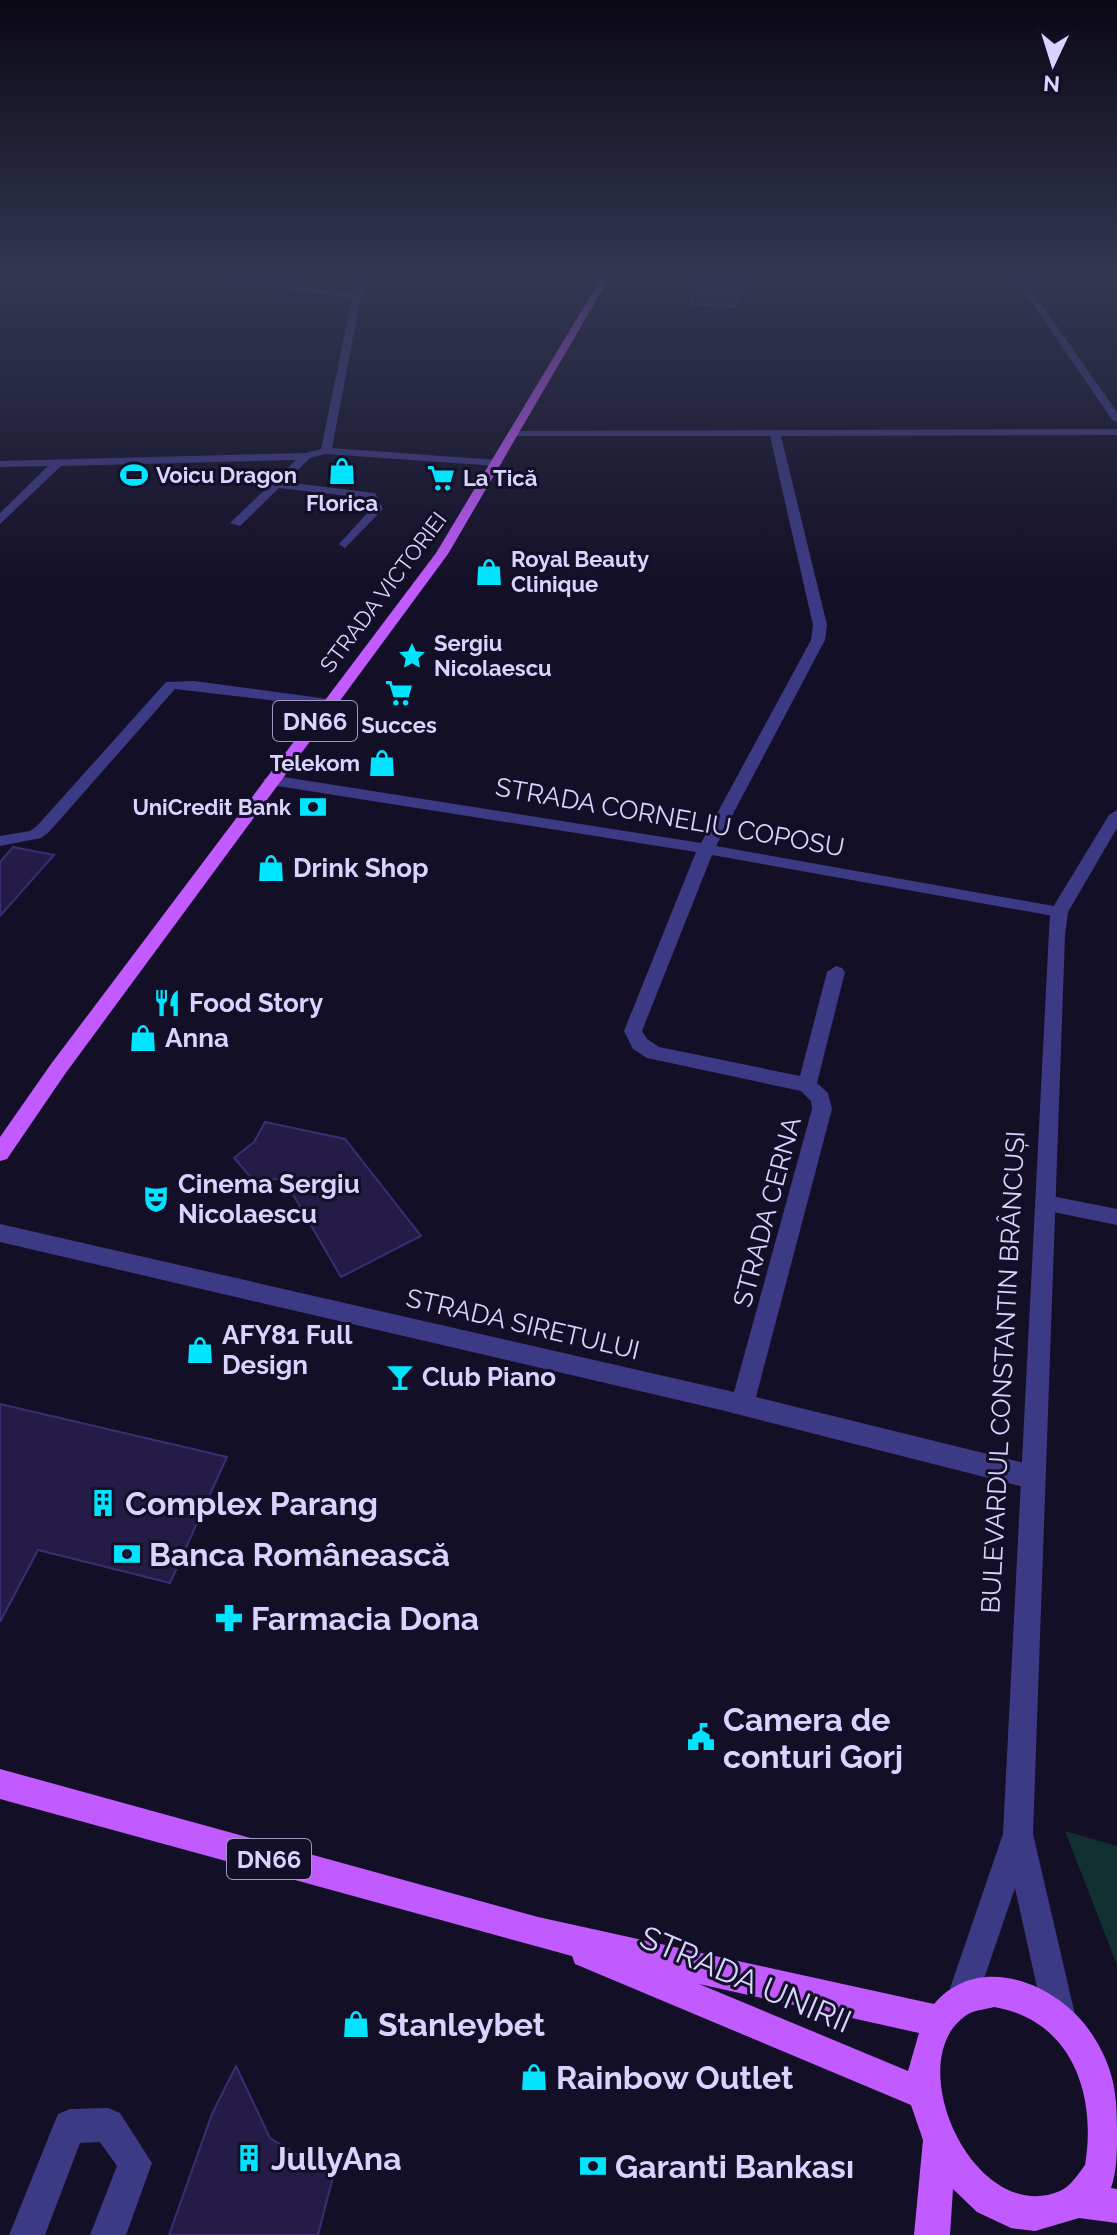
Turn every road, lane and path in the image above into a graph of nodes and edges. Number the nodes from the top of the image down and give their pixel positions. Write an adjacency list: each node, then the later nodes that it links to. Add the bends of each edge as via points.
1 (339, 379): 8 (street)
2 (546, 379): 6 (main road, STRADA VICTORIEI / DN66)
3 (1089, 379): 4 (street)
4 (1117, 419)
5 (1117, 432): 7 (street)
6 (514, 433): 7 (street); 11 (main road, STRADA VICTORIEI / DN66)
7 (775, 434): 21 (street, via 820,625 818,640)
8 (326, 451): 9 (street); 11 (street)
9 (306, 456): 10 (street); 13 (street)
10 (58, 462): 12 (street); 14 (street)
11 (497, 463): 17 (main road, STRADA VICTORIEI / DN66, via 442,554)
12 (0, 464)
13 (278, 485): 15 (street); 16 (street, via 371,495 377,509)
14 (0, 520)
15 (236, 523)
16 (345, 544)
17 (328, 703): 18 (main road, STRADA VICTORIEI / DN66); 20 (street, via 171,685 43,829)
18 (271, 780): 21 (street, STRADA CORNELIU COPOSU); 25 (main road, STRADA VICTORIEI / DN66)
19 (1117, 815): 22 (street)
20 (0, 841)
21 (706, 849): 22 (street, STRADA CORNELIU COPOSU); 24 (street, STRADA CERNA, via 633,1031 654,1053)
22 (1059, 912): 26 (street, BULEVARDUL CONSTANTIN BRÂNCUȘI)
23 (836, 972): 24 (street)
24 (807, 1085): 29 (street, STRADA CERNA, via 821,1098 822,1109)
25 (0, 1153)
26 (1046, 1203): 27 (street); 30 (street, BULEVARDUL CONSTANTIN BRÂNCUȘI)
27 (1117, 1217)
28 (0, 1233): 29 (street, STRADA SIRETULUI)
29 (742, 1404): 30 (street, STRADA SIRETULUI)
30 (1032, 1477): 32 (street, BULEVARDUL CONSTANTIN BRÂNCUȘI)
31 (0, 1784): 33 (main road, STRADA UNIRII / DN66)
32 (1018, 1834): 34 (street, BULEVARDUL CONSTANTIN BRÂNCUȘI); 35 (street, BULEVARDUL CONSTANTIN BRÂNCUȘI)
33 (538, 1933): 34 (main road, STRADA UNIRII / DN66); 37 (main road, STRADA UNIRII / DN66)
34 (951, 2010): 35 (main road, STRADA UNIRII, via 994,1991 1028,1998); 37 (main road, via 926,2055)
35 (1060, 2019): 36 (main road, STRADA UNIRII)
36 (1110, 2089): 39 (main road, STRADA UNIRII, via 1102,2171)
37 (924, 2094): 38 (main road)
38 (939, 2141): 41 (main road, via 966,2182); 44 (main road)
39 (1079, 2201): 40 (main road); 41 (main road)
40 (1117, 2206)
41 (1038, 2225)
42 (27, 2235): 43 (street, via 70,2126 108,2125 135,2163)
43 (108, 2235)
44 (932, 2235)

